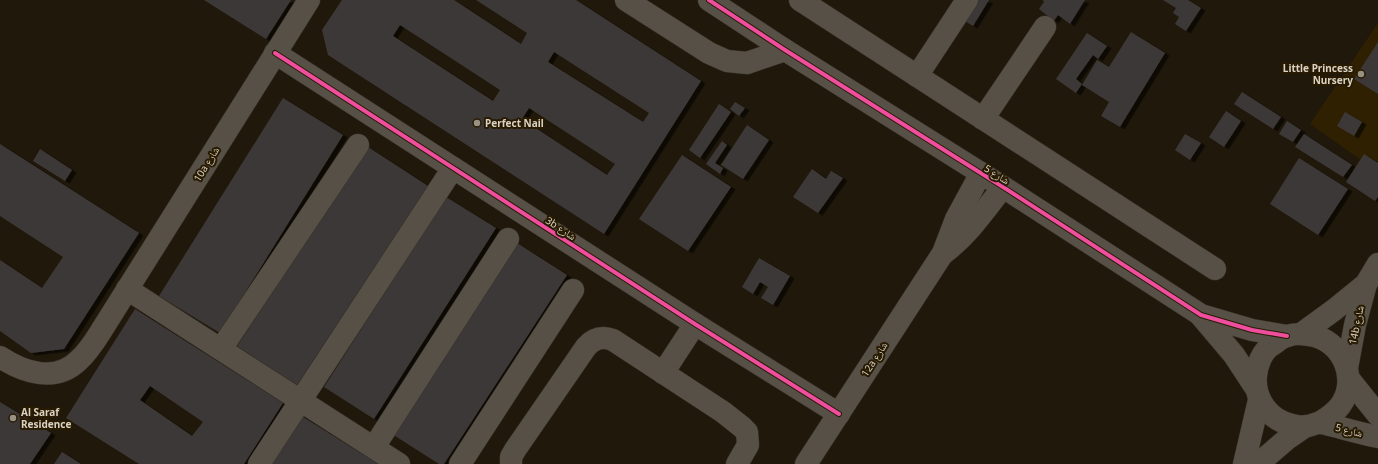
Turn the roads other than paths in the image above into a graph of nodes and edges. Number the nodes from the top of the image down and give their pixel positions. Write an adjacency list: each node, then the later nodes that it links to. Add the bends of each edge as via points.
1 (309, 0): 8 (street, 10a شارع, via 281,30)
2 (626, 0): 7 (street, via 709,53 727,61 747,63)
3 (710, 0): 7 (street, شارع 5)
4 (800, 0): 9 (street)
5 (967, 0): 9 (street)
6 (1045, 27): 10 (street)
7 (785, 50): 13 (street, شارع 5)
8 (275, 53): 12 (street, 3b شارع); 20 (street, 10a شارع)
9 (917, 76): 10 (street)
10 (983, 118): 18 (street)
11 (358, 144): 25 (street)
12 (453, 168): 23 (street, 3b شارع); 30 (street)
13 (981, 173): 14 (street, شارع 5); 16 (street, 12a شارع, via 956,219)
14 (1003, 187): 16 (street, 12a شارع, via 962,239); 22 (street, شارع 5)
15 (508, 239): 35 (street)
16 (943, 253): 31 (street, 12a شارع)
17 (1378, 264): 19 (street, 14b شارع)
18 (1215, 269)
19 (1366, 284): 24 (street, 14b شارع, via 1334,310); 28 (street, 14b شارع, via 1355,326)
20 (127, 289): 25 (street); 26 (street, 10a شارع, via 103,328 95,358 87,371 75,380 45,386 30,382 17,374)
21 (573, 290): 38 (street)
22 (1200, 315): 24 (street, شارع 5, via 1252,330); 29 (street, شارع 5, via 1234,355)
23 (695, 324): 27 (street); 31 (street, 3b شارع)
24 (1294, 335): 28 (street, via 1316,336 1330,343 1340,354); 29 (street, via 1269,347 1257,365)
25 (222, 349): 30 (street)
26 (4, 360)
27 (663, 373): 39 (street, via 613,340 606,337 592,341 515,450); 40 (street, via 723,412 747,432 748,445)
28 (1348, 373): 32 (street); 33 (street, via 1347,393 1341,406 1332,416)
29 (1257, 393): 33 (street, via 1267,411 1278,420 1292,425); 42 (street)
30 (301, 400): 35 (street); 36 (street)
31 (838, 414): 41 (street, 12a شارع)
32 (1378, 415)
33 (1313, 425): 34 (street, شارع 5); 43 (street, via 1287,439)
34 (1378, 438)
35 (374, 447): 37 (street)
36 (259, 464)
37 (400, 464)
38 (460, 464)
39 (511, 464)
40 (737, 464)
41 (806, 464)
42 (1244, 464)
43 (1258, 464)

